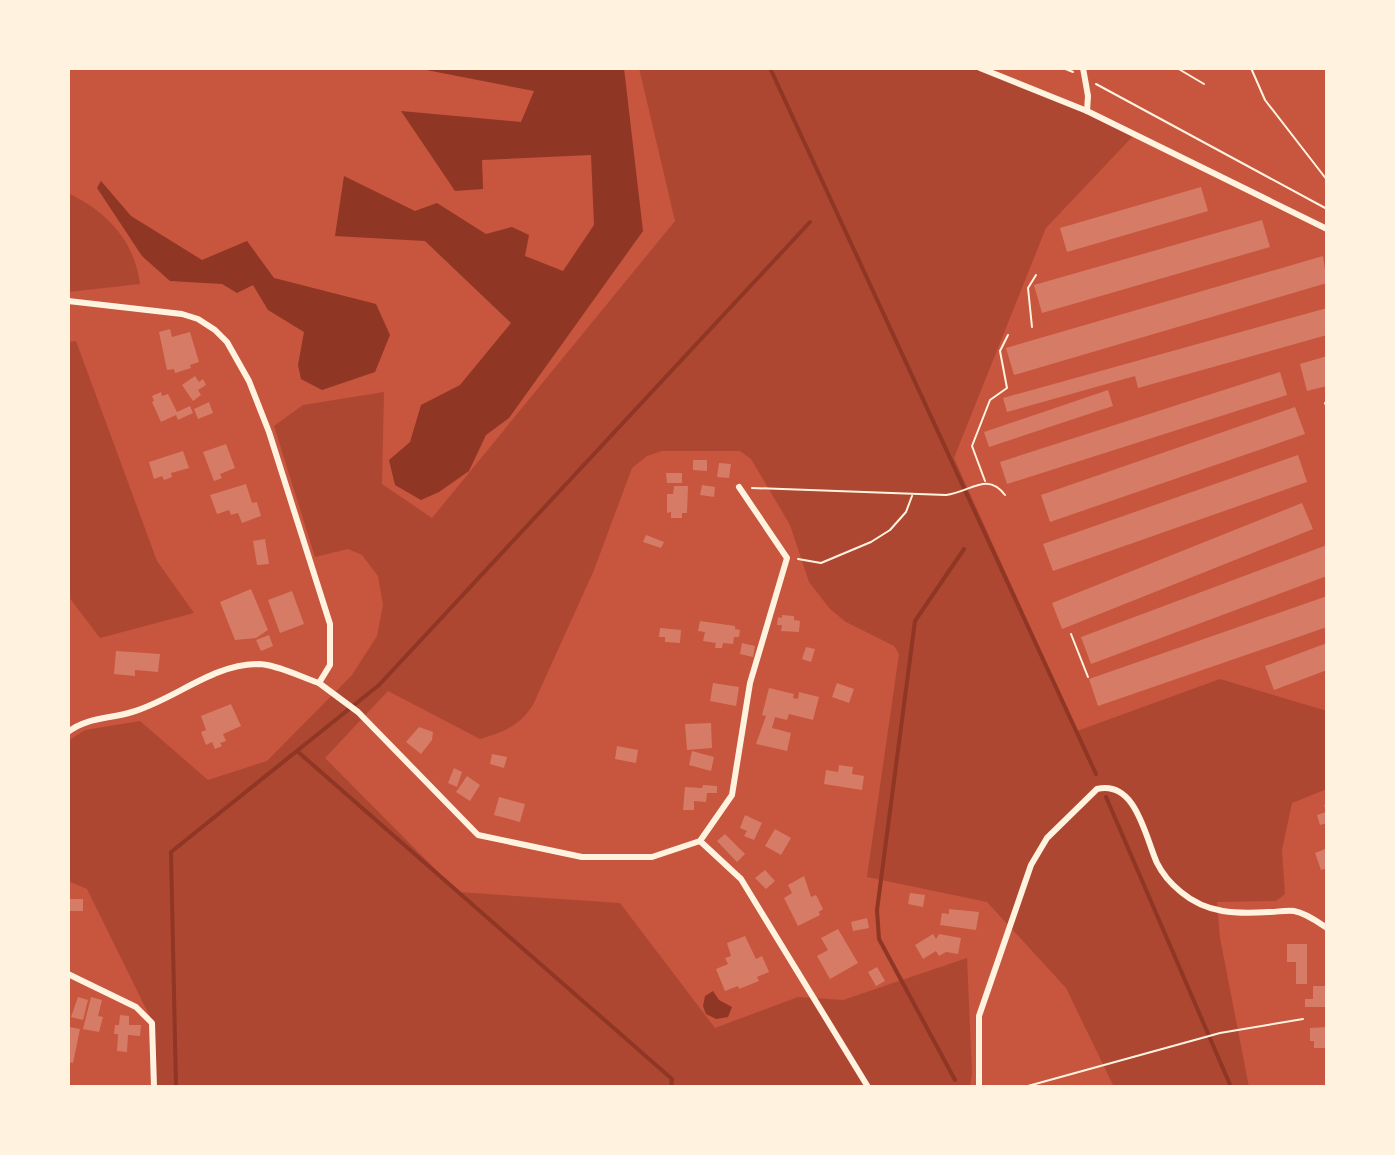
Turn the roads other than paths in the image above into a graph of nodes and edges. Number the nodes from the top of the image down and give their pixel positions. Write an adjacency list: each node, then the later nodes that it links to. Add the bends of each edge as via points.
1 (980, 68): 3 (street)
2 (1083, 68): 3 (street)
3 (1087, 111): 4 (street)
4 (1327, 229)
5 (68, 301): 7 (street, via 190,317 215,330 232,350 269,432 330,624 330,665)
6 (739, 487): 9 (street, via 787,558 750,683 732,795)
7 (319, 683): 8 (street, via 261,664 224,669 151,705 83,722); 9 (street, via 358,712 478,835 582,857 652,857)
8 (68, 732)
9 (700, 841): 13 (street, via 741,879)
10 (1327, 928): 14 (street, via 1294,911 1238,914 1200,905 1159,867 1130,799 1116,789 1097,789 1047,838 1031,865 979,1016)
11 (68, 974): 12 (street, via 136,1007 152,1023)
12 (154, 1087)
13 (868, 1087)
14 (979, 1087)

